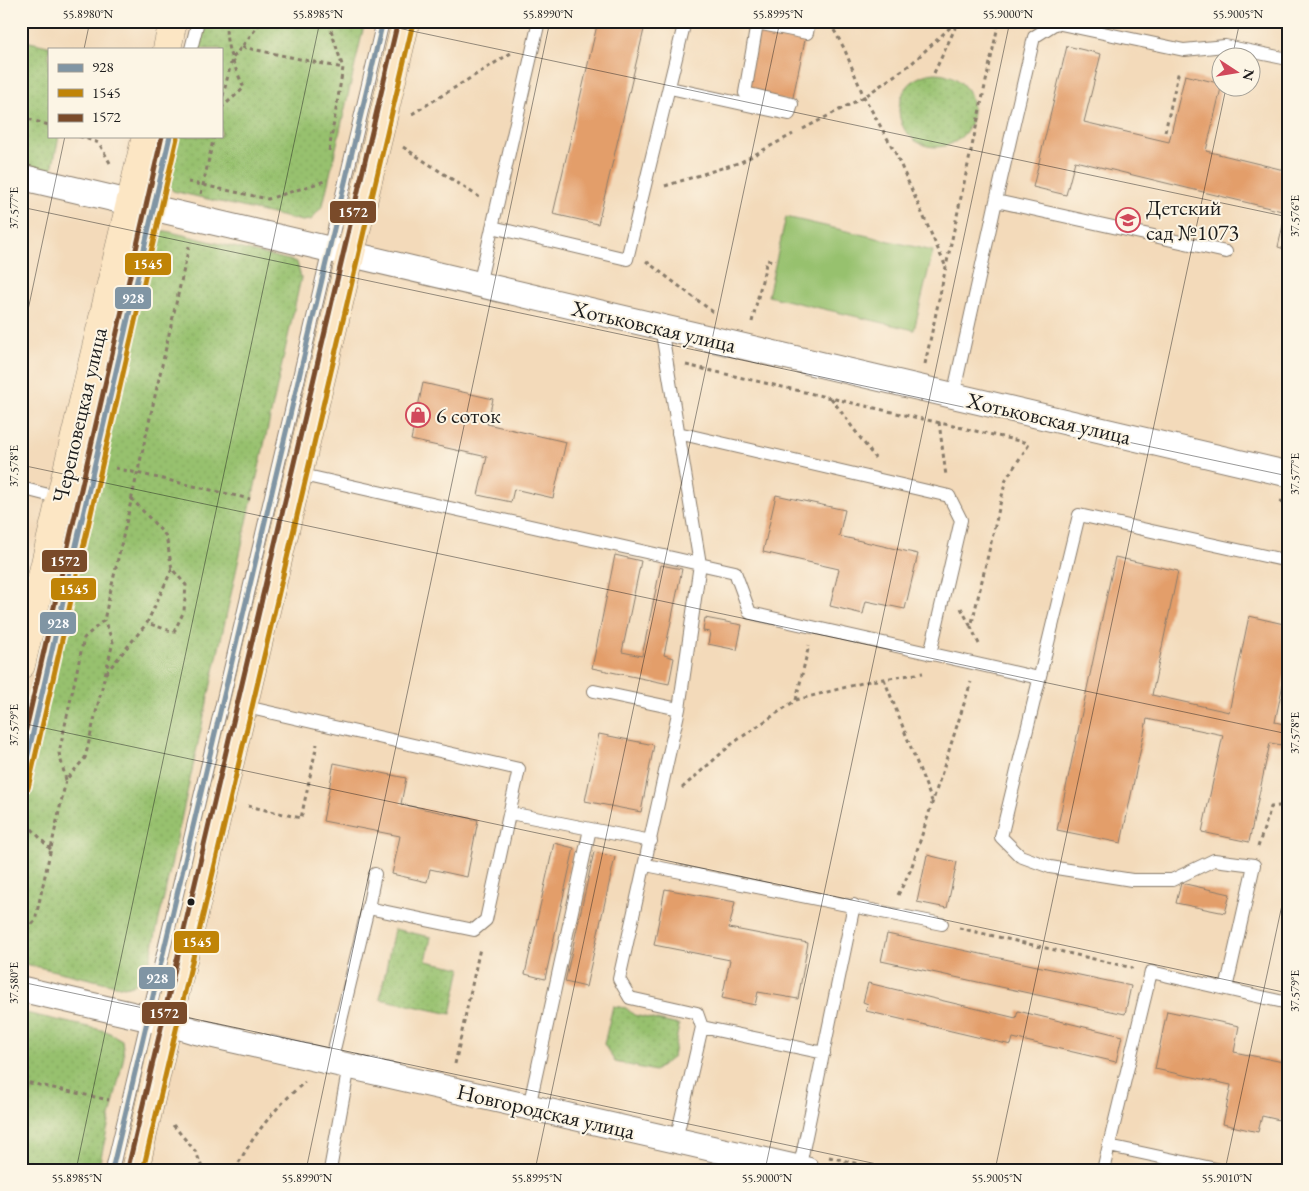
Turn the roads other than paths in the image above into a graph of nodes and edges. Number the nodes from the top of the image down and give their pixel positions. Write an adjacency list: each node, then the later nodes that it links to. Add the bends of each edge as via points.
1 (173, 21): 8 (main road)
2 (198, 21): 9 (lane)
3 (383, 21): 18 (lane)
4 (406, 21): 18 (main road)
5 (539, 21): 17 (lane)
6 (685, 21): 11 (lane)
7 (809, 21): 11 (lane, via 807,33 757,22 745,93 792,104 789,114)
8 (166, 48)
9 (191, 48)
10 (1288, 59): 15 (lane, via 1225,46 1184,50 1056,23 1034,37)
11 (670, 88): 17 (lane, via 627,259)
12 (146, 138): 16 (main road, Череповецкая улица)
13 (169, 138): 16 (lane, Череповецкая улица)
14 (21, 177): 16 (street, Хотьковская улица)
15 (996, 201): 19 (lane); 22 (lane)
16 (141, 206): 18 (street, Хотьковская улица); 27 (main road, Череповецкая улица); 37 (lane, Череповецкая улица)
17 (492, 227): 20 (lane)
18 (341, 251): 20 (street, Хотьковская улица); 24 (main road); 49 (lane)
19 (1226, 252)
20 (479, 285): 21 (street, Хотьковская улица)
21 (661, 327): 22 (street, Хотьковская улица); 23 (lane)
22 (953, 396): 25 (street, Хотьковская улица)
23 (678, 433): 29 (lane); 31 (lane, via 949,496 961,520)
24 (298, 474): 29 (lane); 35 (main road)
25 (1288, 474)
26 (21, 488): 27 (lane)
27 (60, 498): 30 (main road, Череповецкая улица)
28 (1288, 561): 33 (lane, via 1079,515)
29 (700, 564): 31 (lane, via 735,572 750,613); 36 (lane)
30 (30, 584): 32 (main road, Череповецкая улица)
31 (930, 654): 33 (lane)
32 (21, 665)
33 (1039, 678): 47 (lane, via 1001,837 1020,856 1050,867 1132,880 1172,880 1214,860 1254,865)
34 (594, 691): 36 (lane)
35 (242, 706): 38 (lane, via 520,769); 49 (main road)
36 (679, 709): 40 (lane)
37 (21, 786)
38 (510, 813): 39 (lane); 44 (lane, via 486,920 474,930)
39 (590, 829): 40 (lane); 53 (lane)
40 (651, 841): 41 (lane)
41 (646, 865): 43 (lane); 50 (lane, via 619,979 630,998 697,1013)
42 (375, 874): 44 (lane)
43 (854, 905): 45 (lane); 51 (lane)
44 (368, 908): 52 (lane)
45 (942, 924)
46 (21, 989): 49 (street, Новгородская улица)
47 (1226, 989): 48 (lane); 55 (lane, via 1151,972)
48 (1288, 1003)
49 (158, 1020): 52 (street, Новгородская улица); 57 (lane); 58 (main road)
50 (702, 1027): 51 (lane); 54 (lane)
51 (824, 1053): 56 (lane)
52 (340, 1064): 53 (street, Новгородская улица); 59 (lane)
53 (529, 1107): 54 (street, Новгородская улица)
54 (676, 1140): 56 (street, Новгородская улица)
55 (1109, 1146): 60 (lane); 61 (lane)
56 (802, 1169)
57 (112, 1170)
58 (135, 1170)
59 (330, 1170)
60 (1103, 1170)
61 (1221, 1170)

